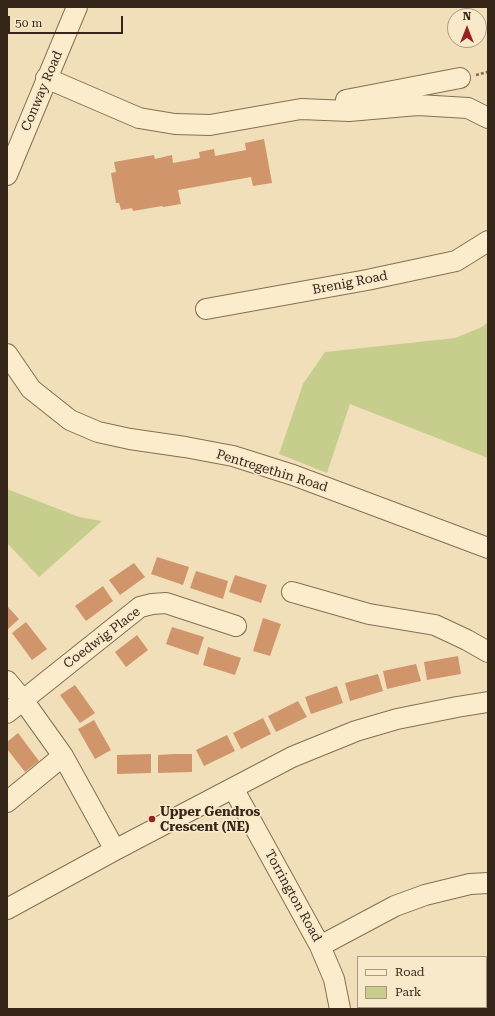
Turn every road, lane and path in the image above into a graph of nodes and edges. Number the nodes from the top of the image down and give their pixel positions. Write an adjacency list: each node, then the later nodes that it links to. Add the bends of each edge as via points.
1 (77, 7): 2 (street, Conway Road)
2 (46, 78): 4 (street, via 139,118 175,124 210,124); 6 (street, Conway Road)
3 (460, 78): 4 (street)
4 (301, 109): 5 (street, via 349,111 418,105 468,108)
5 (488, 118)
6 (7, 175)
7 (488, 241): 8 (street, Brenig Road, via 456,261)
8 (206, 309)
9 (7, 354): 10 (street, Pentregethin Road, via 31,389 70,420 98,432 233,456 293,475)
10 (488, 548)
11 (292, 592): 13 (street, via 369,614 434,625)
12 (236, 626): 15 (street, Coedwig Place, via 166,603 140,608)
13 (488, 652)
14 (7, 680): 15 (street)
15 (23, 700): 17 (street, Coedwig Place); 18 (street)
16 (488, 702): 19 (street, via 397,719 356,731 292,757)
17 (7, 713)
18 (64, 756): 20 (street); 21 (street)
19 (233, 788): 21 (street); 24 (street, Torrington Road)
20 (7, 802)
21 (115, 850): 23 (street)
22 (488, 883): 24 (street, via 470,884 425,895 395,906)
23 (7, 909)
24 (320, 946): 25 (street, Torrington Road, via 334,979)
25 (340, 1009)

